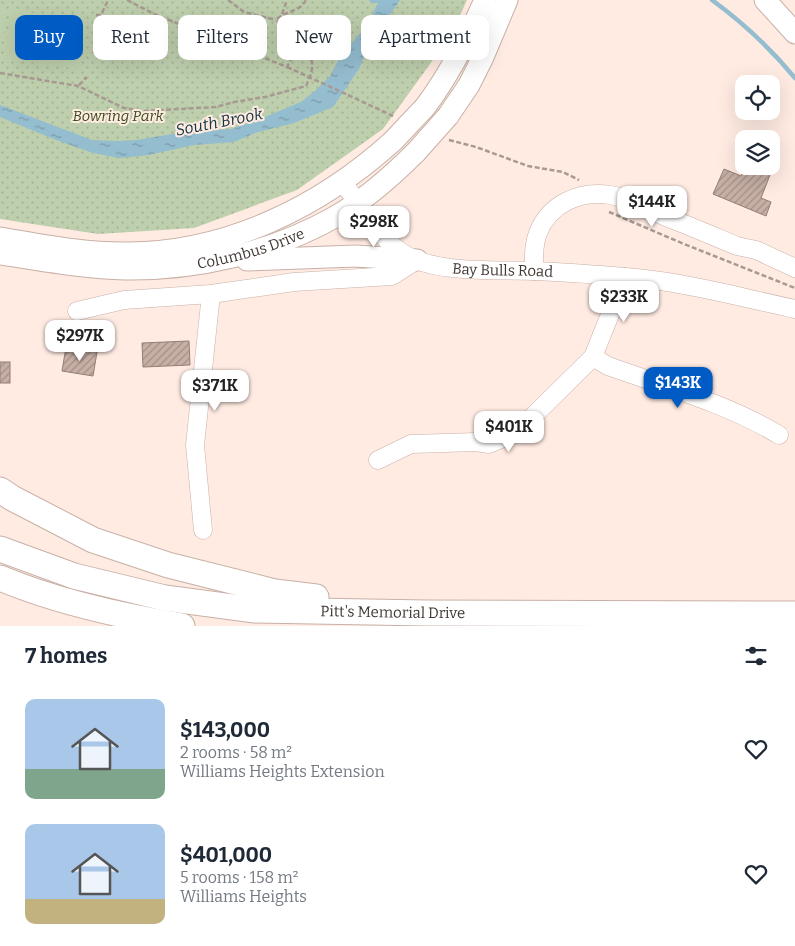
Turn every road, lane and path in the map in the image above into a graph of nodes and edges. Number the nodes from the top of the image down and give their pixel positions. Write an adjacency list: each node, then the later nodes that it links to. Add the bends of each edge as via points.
1 (108, 0): 10 (path)
2 (128, 0): 15 (path, via 154,14)
3 (228, 0): 11 (path, via 244,12)
4 (286, 0): 9 (path)
5 (306, 0): 9 (path, via 298,10)
6 (485, 0): 22 (main road, Columbus Drive, bridge, via 454,65 425,107 393,141)
7 (507, 0): 23 (main road, Columbus Drive, bridge, via 469,85 448,116 387,181)
8 (765, 0): 12 (main road)
9 (282, 14): 11 (path)
10 (101, 15)
11 (276, 20)
12 (795, 33)
13 (290, 60): 15 (path)
14 (312, 60): 18 (path, via 312,72 306,86 216,107 144,111 124,108)
15 (287, 67): 19 (path, bridge)
16 (0, 73): 18 (path)
17 (84, 78): 18 (path, via 86,80)
18 (78, 86)
19 (348, 95)
20 (450, 141): 21 (path, via 528,166 563,172)
21 (579, 180)
22 (343, 182): 23 (street, Bay Bulls Road); 25 (main road, Columbus Drive, via 263,226 167,251 94,251)
23 (358, 202): 27 (main road, Columbus Drive, via 290,238 260,250); 28 (street, Bay Bulls Road, via 390,242)
24 (606, 210): 32 (path)
25 (0, 238)
26 (0, 254): 27 (main road, Columbus Drive, via 124,268 188,265)
27 (220, 259): 28 (main road, via 252,261 356,256)
28 (417, 260): 30 (street, Bay Bulls Road, via 476,270); 33 (street, via 392,276 294,282)
29 (795, 268): 30 (street, via 624,199 600,194 566,201 545,220 535,244)
30 (534, 271): 31 (street, Bay Bulls Road)
31 (625, 277): 34 (street, Bay Bulls Road, via 687,286); 36 (street)
32 (795, 288)
33 (211, 294): 35 (street, via 124,300); 40 (street, via 196,445)
34 (795, 309)
35 (77, 311)
36 (593, 357): 37 (street, via 608,366 762,424); 38 (street, via 517,432 489,444 411,444)
37 (779, 436)
38 (378, 460)
39 (0, 490): 44 (highway, via 93,540 168,565 275,592)
40 (203, 530)
41 (0, 549): 44 (highway, Pitt's Memorial Drive, via 74,576 165,598 255,610)
42 (0, 578): 47 (highway, via 75,603)
43 (0, 597): 46 (highway)
44 (427, 613): 45 (highway, Pitt's Memorial Drive)
45 (795, 614)
46 (135, 626)
47 (182, 626)

